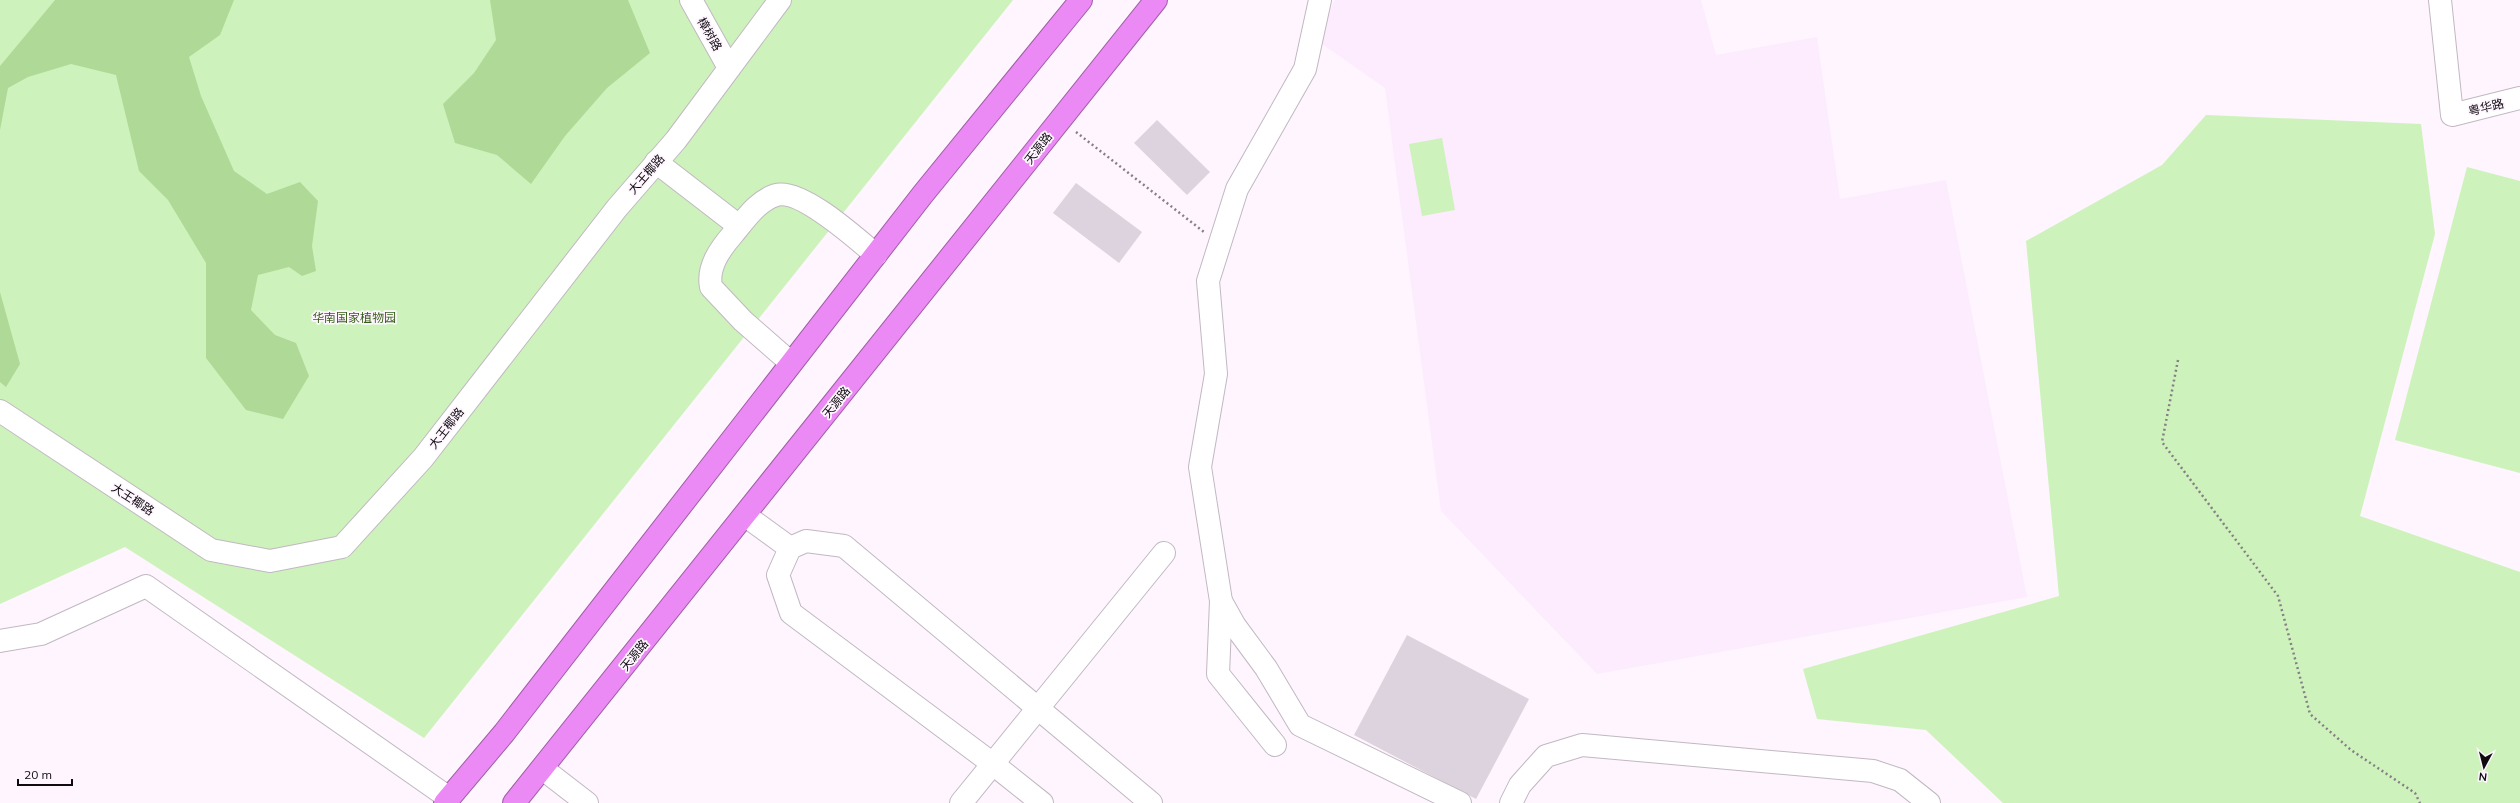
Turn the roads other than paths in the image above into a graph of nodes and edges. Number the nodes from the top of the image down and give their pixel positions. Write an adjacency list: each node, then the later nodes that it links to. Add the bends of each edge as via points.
1 (691, 0): 7 (street, 樟树路)
2 (780, 0): 7 (street, 大王椰路)
3 (1081, 0): 11 (highway)
4 (1156, 0): 14 (highway, 天源路)
5 (1320, 0): 17 (street, via 1305,70 1237,189 1208,281 1216,374 1200,467)
6 (2440, 0): 8 (street, 粤华路, via 2452,115)
7 (729, 68): 9 (street, 大王椰路, via 676,140)
8 (2520, 98)
9 (656, 162): 10 (street); 13 (street, 大王椰路, via 617,208 423,458 342,547 270,562 211,550)
10 (739, 226): 11 (street, via 765,200 777,195 794,198 827,215); 12 (street, via 710,268 710,287 743,321)
11 (876, 255): 12 (highway)
12 (791, 363): 23 (highway, via 504,733)
13 (0, 411)
14 (746, 516): 15 (street); 22 (highway, 天源路)
15 (790, 548): 19 (street, via 806,540 844,546); 21 (street, via 778,575 791,613)
16 (1164, 553): 19 (street)
17 (1221, 601): 20 (street, via 1218,674); 29 (street, via 1300,725)
18 (0, 641): 23 (street, via 41,634 146,586)
19 (1037, 709): 21 (street); 28 (street)
20 (1275, 745)
21 (993, 764): 26 (street); 27 (street)
22 (543, 768): 24 (highway, 天源路); 25 (street)
23 (447, 801)
24 (514, 803)
25 (587, 803)
26 (961, 803)
27 (1042, 803)
28 (1151, 803)
29 (1460, 803)
30 (1511, 803): 31 (street, via 1520,785 1546,756 1582,745 1874,771 1900,780)
31 (1929, 803)

